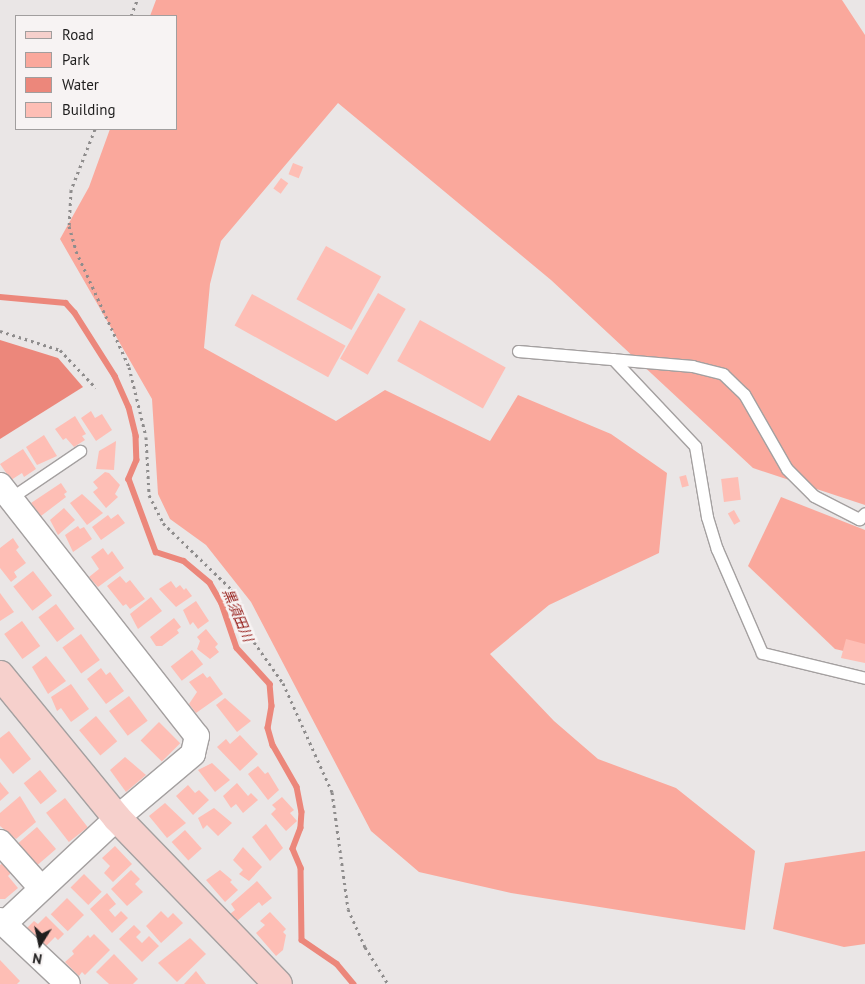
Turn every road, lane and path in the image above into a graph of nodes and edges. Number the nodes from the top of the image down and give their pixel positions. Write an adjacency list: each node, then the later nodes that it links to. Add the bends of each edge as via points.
1 (137, 0): 2 (path)
2 (131, 15)
3 (95, 130): 19 (path, via 71,190 69,226 76,251 129,367 146,437 149,494 163,523 231,589 254,642 283,683 332,792 348,909 364,947)
4 (0, 331): 7 (path, via 60,350)
5 (518, 351): 6 (lane)
6 (613, 359): 10 (lane, via 692,366 723,374 744,394 787,469 814,496); 12 (lane, via 695,446 706,517 762,653)
7 (96, 388)
8 (80, 451): 9 (lane)
9 (4, 492): 13 (street, via 197,736 193,754)
10 (863, 518)
11 (0, 675): 13 (street)
12 (865, 678)
13 (117, 818): 15 (street); 18 (street)
14 (0, 842): 15 (street)
15 (42, 888): 16 (street)
16 (2, 922): 17 (street)
17 (68, 984)
18 (278, 984)
19 (388, 984)

